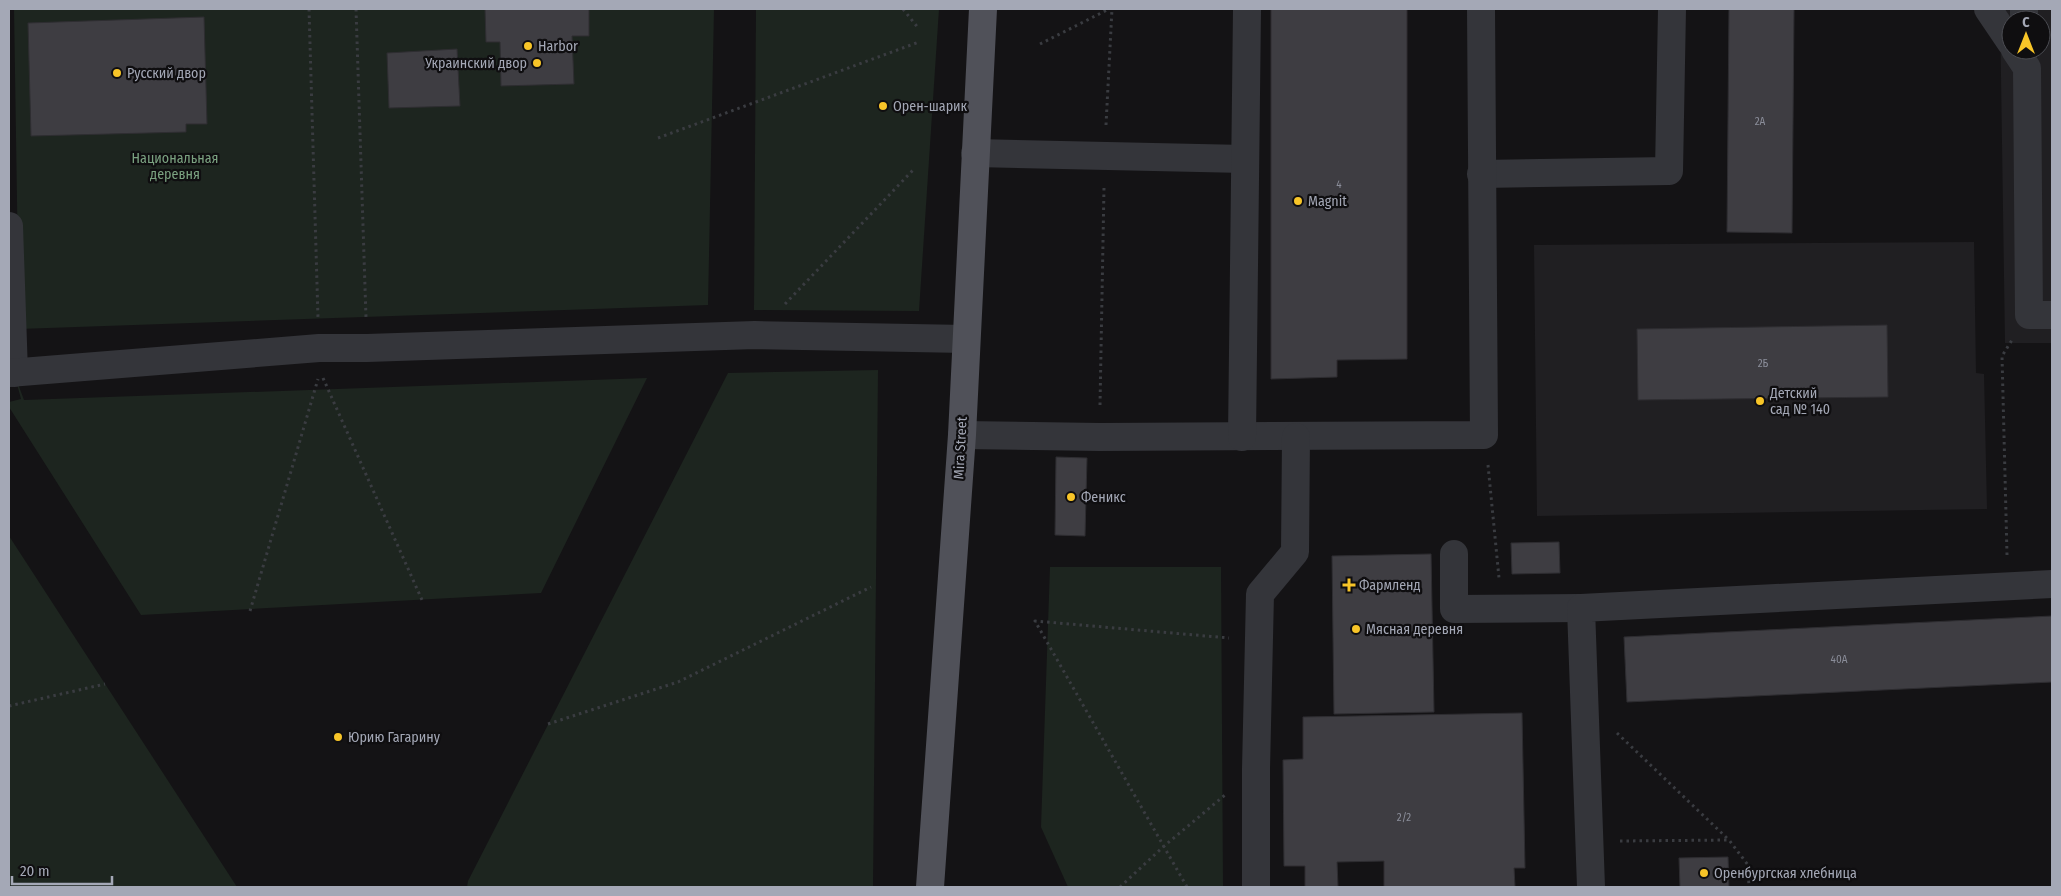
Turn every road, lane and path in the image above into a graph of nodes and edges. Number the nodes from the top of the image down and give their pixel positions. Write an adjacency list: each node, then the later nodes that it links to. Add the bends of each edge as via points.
1 (308, 9): 25 (path)
2 (356, 9): 26 (path)
3 (903, 9): 11 (path)
4 (983, 9): 16 (main road, Mira Street)
5 (1111, 9): 13 (path); 17 (path)
6 (1247, 9): 18 (lane)
7 (1481, 9): 20 (lane)
8 (1672, 9): 20 (lane, via 1669,171)
9 (1988, 9): 10 (lane)
10 (2001, 28)
11 (919, 29)
12 (919, 42): 15 (path)
13 (1040, 44)
14 (2023, 60): 22 (lane)
15 (658, 138)
16 (975, 153): 17 (lane); 24 (main road, Mira Street)
17 (1105, 156): 18 (lane); 32 (path)
18 (1245, 159): 30 (lane)
19 (914, 169): 23 (path)
20 (1481, 174): 29 (lane)
21 (9, 226): 27 (lane)
22 (2041, 315): 35 (path, via 2002,356)
23 (755, 335): 24 (lane); 26 (lane)
24 (966, 339): 28 (main road, Mira Street)
25 (320, 348): 26 (lane); 27 (lane)
26 (367, 348)
27 (11, 373)
28 (962, 435): 32 (lane); 50 (main road, Mira Street)
29 (1484, 435): 31 (lane); 39 (path)
30 (1242, 437): 31 (lane); 32 (lane)
31 (1296, 437): 41 (lane, via 1295,552 1260,594)
32 (1100, 438)
33 (1454, 554): 39 (lane, via 1454,610)
34 (2052, 584): 35 (lane)
35 (2008, 586): 38 (lane)
36 (871, 587): 45 (path, via 678,682)
37 (422, 600): 40 (path, via 320,371)
38 (1582, 608): 39 (lane); 43 (lane)
39 (1503, 609)
40 (250, 611)
41 (1259, 640): 46 (lane); 49 (path, via 1035,620)
42 (105, 684): 44 (path)
43 (1584, 702): 47 (path); 48 (lane)
44 (9, 706)
45 (548, 724)
46 (1256, 769): 49 (path); 53 (lane)
47 (1729, 840): 48 (path); 55 (path, via 1748,865)
48 (1589, 841): 54 (lane)
49 (1163, 847): 51 (path); 52 (path)
50 (930, 887)
51 (1120, 887)
52 (1188, 887)
53 (1256, 887)
54 (1591, 887)
55 (1749, 887)

